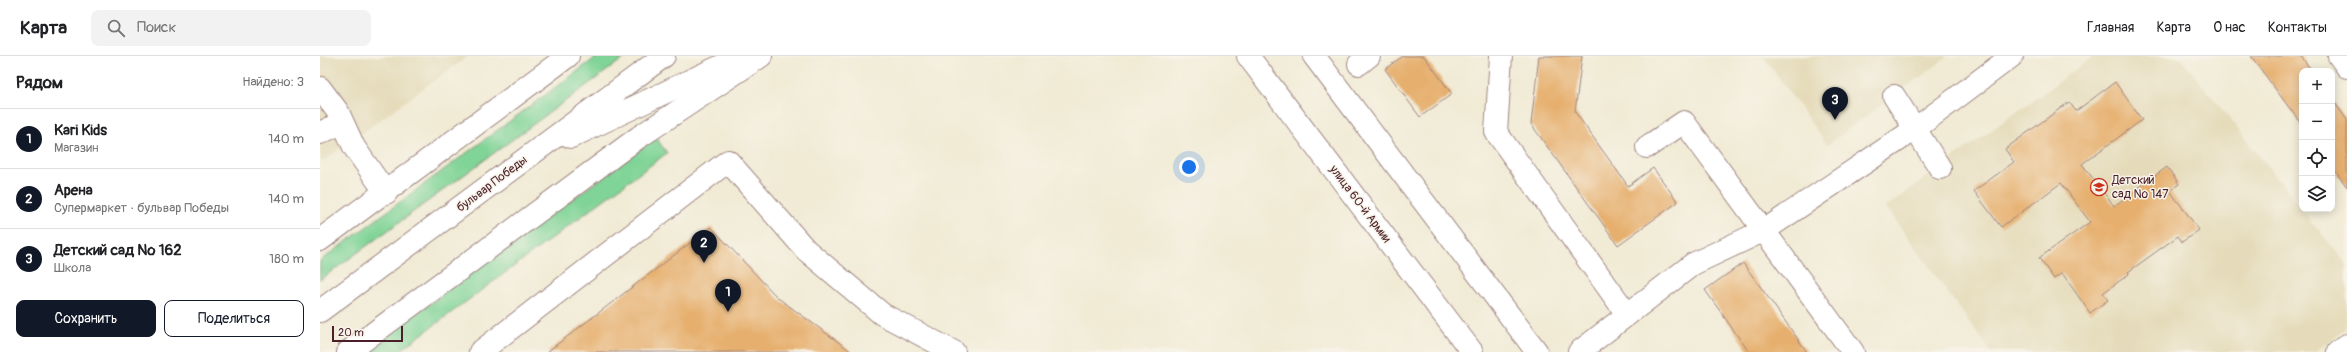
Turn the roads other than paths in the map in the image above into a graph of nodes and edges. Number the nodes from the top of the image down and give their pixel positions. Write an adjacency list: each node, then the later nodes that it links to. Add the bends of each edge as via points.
1 (568, 56): 19 (main road)
2 (664, 56): 17 (main road, бульвар Победы)
3 (742, 56): 17 (main road)
4 (760, 56): 25 (main road, via 639,136)
5 (1248, 56): 28 (main road, улица 60-й Армии)
6 (1314, 56): 29 (main road)
7 (1501, 56): 23 (main road, via 1496,132)
8 (2012, 56): 14 (main road)
9 (2339, 56): 10 (main road)
10 (2347, 67)
11 (320, 88): 13 (main road, via 338,112)
12 (1894, 96): 14 (main road)
13 (341, 123): 15 (main road); 19 (main road, via 354,147)
14 (1915, 129): 18 (main road); 20 (main road)
15 (320, 133)
16 (1647, 147): 20 (main road, via 1684,122)
17 (526, 158): 22 (main road, бульвар Победы)
18 (1940, 168)
19 (386, 193): 21 (main road)
20 (1765, 230): 23 (main road, via 1693,264); 31 (main road)
21 (320, 240)
22 (320, 311)
23 (1627, 314): 30 (main road)
24 (2347, 346): 32 (main road)
25 (348, 352)
26 (480, 352): 27 (main road, via 728,161 806,250 882,314)
27 (954, 352)
28 (1472, 352)
29 (1537, 352)
30 (1579, 352)
31 (1854, 352)
32 (2338, 352)

